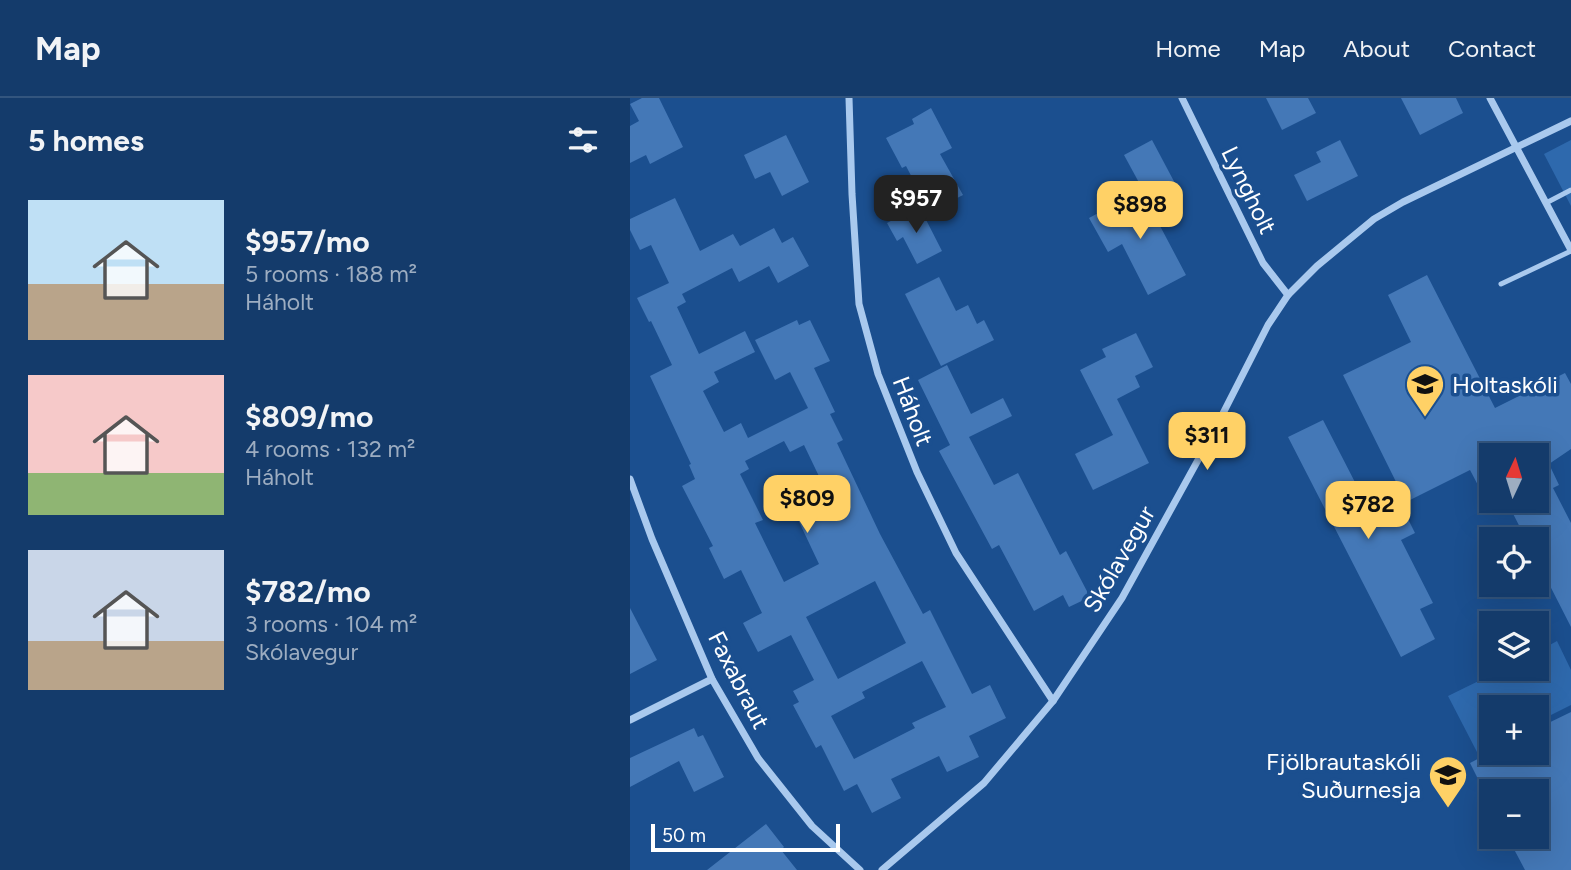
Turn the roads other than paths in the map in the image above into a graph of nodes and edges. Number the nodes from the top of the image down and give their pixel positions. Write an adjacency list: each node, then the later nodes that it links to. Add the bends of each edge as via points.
1 (849, 98): 13 (street, Háholt, via 859,304 878,374 956,553)
2 (1182, 98): 10 (street, Lyngholt, via 1263,262)
3 (1490, 98): 5 (street)
4 (1571, 121): 5 (street, Skólavegur)
5 (1517, 148): 7 (street); 10 (street, Skólavegur, via 1374,219)
6 (1571, 190): 7 (lane)
7 (1546, 202): 8 (street)
8 (1571, 251): 9 (lane)
9 (1501, 284)
10 (1288, 295): 13 (street, Skólavegur, via 1268,324 1122,598)
11 (630, 479): 12 (street, Faxabraut)
12 (712, 679): 14 (street); 15 (street, Faxabraut, via 758,758 812,826)
13 (1053, 701): 16 (street, Skólavegur, via 984,783)
14 (630, 720)
15 (860, 870)
16 (882, 870)

